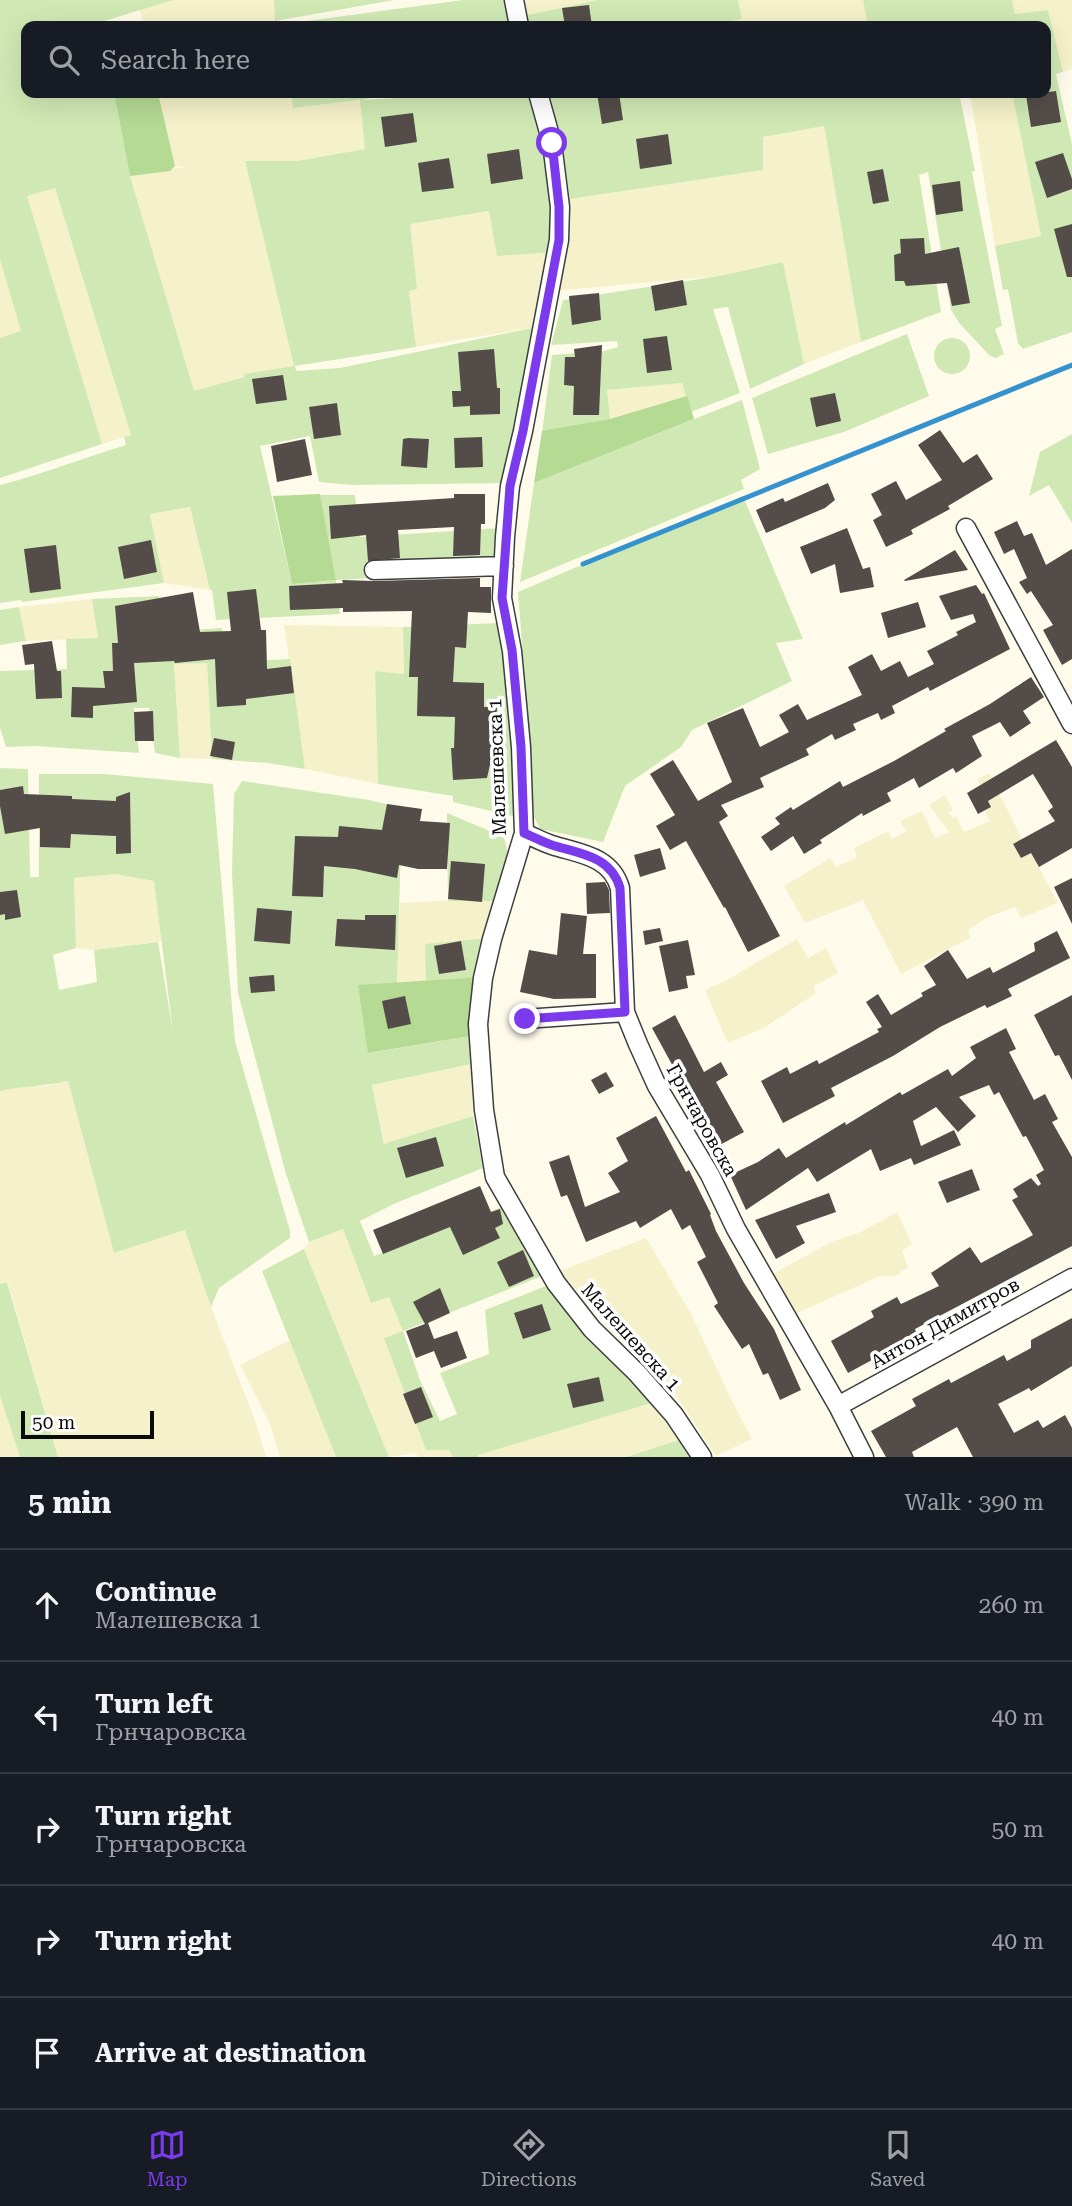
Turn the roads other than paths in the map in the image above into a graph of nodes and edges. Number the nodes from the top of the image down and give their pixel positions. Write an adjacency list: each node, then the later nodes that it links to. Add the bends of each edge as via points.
1 (514, 0): 2 (street)
2 (518, 21)
3 (539, 98): 5 (street, Малешевска 1, via 552,143 559,240 510,486)
4 (966, 528): 7 (street)
5 (504, 566): 6 (street); 8 (street, Малешевска 1, via 502,598 519,720)
6 (374, 570)
7 (1072, 724)
8 (524, 833): 9 (street, Грнчаровска, via 583,852 607,865 617,878); 13 (street, Малешевска 1, via 492,939 478,1024 484,1110 495,1177 575,1310 674,1415)
9 (625, 1012): 10 (street); 12 (street, Грнчаровска, via 657,1086)
10 (525, 1019)
11 (1072, 1278): 12 (street, Антон Димитров)
12 (838, 1406): 14 (street, Грнчаровска)
13 (702, 1457)
14 (864, 1457)

